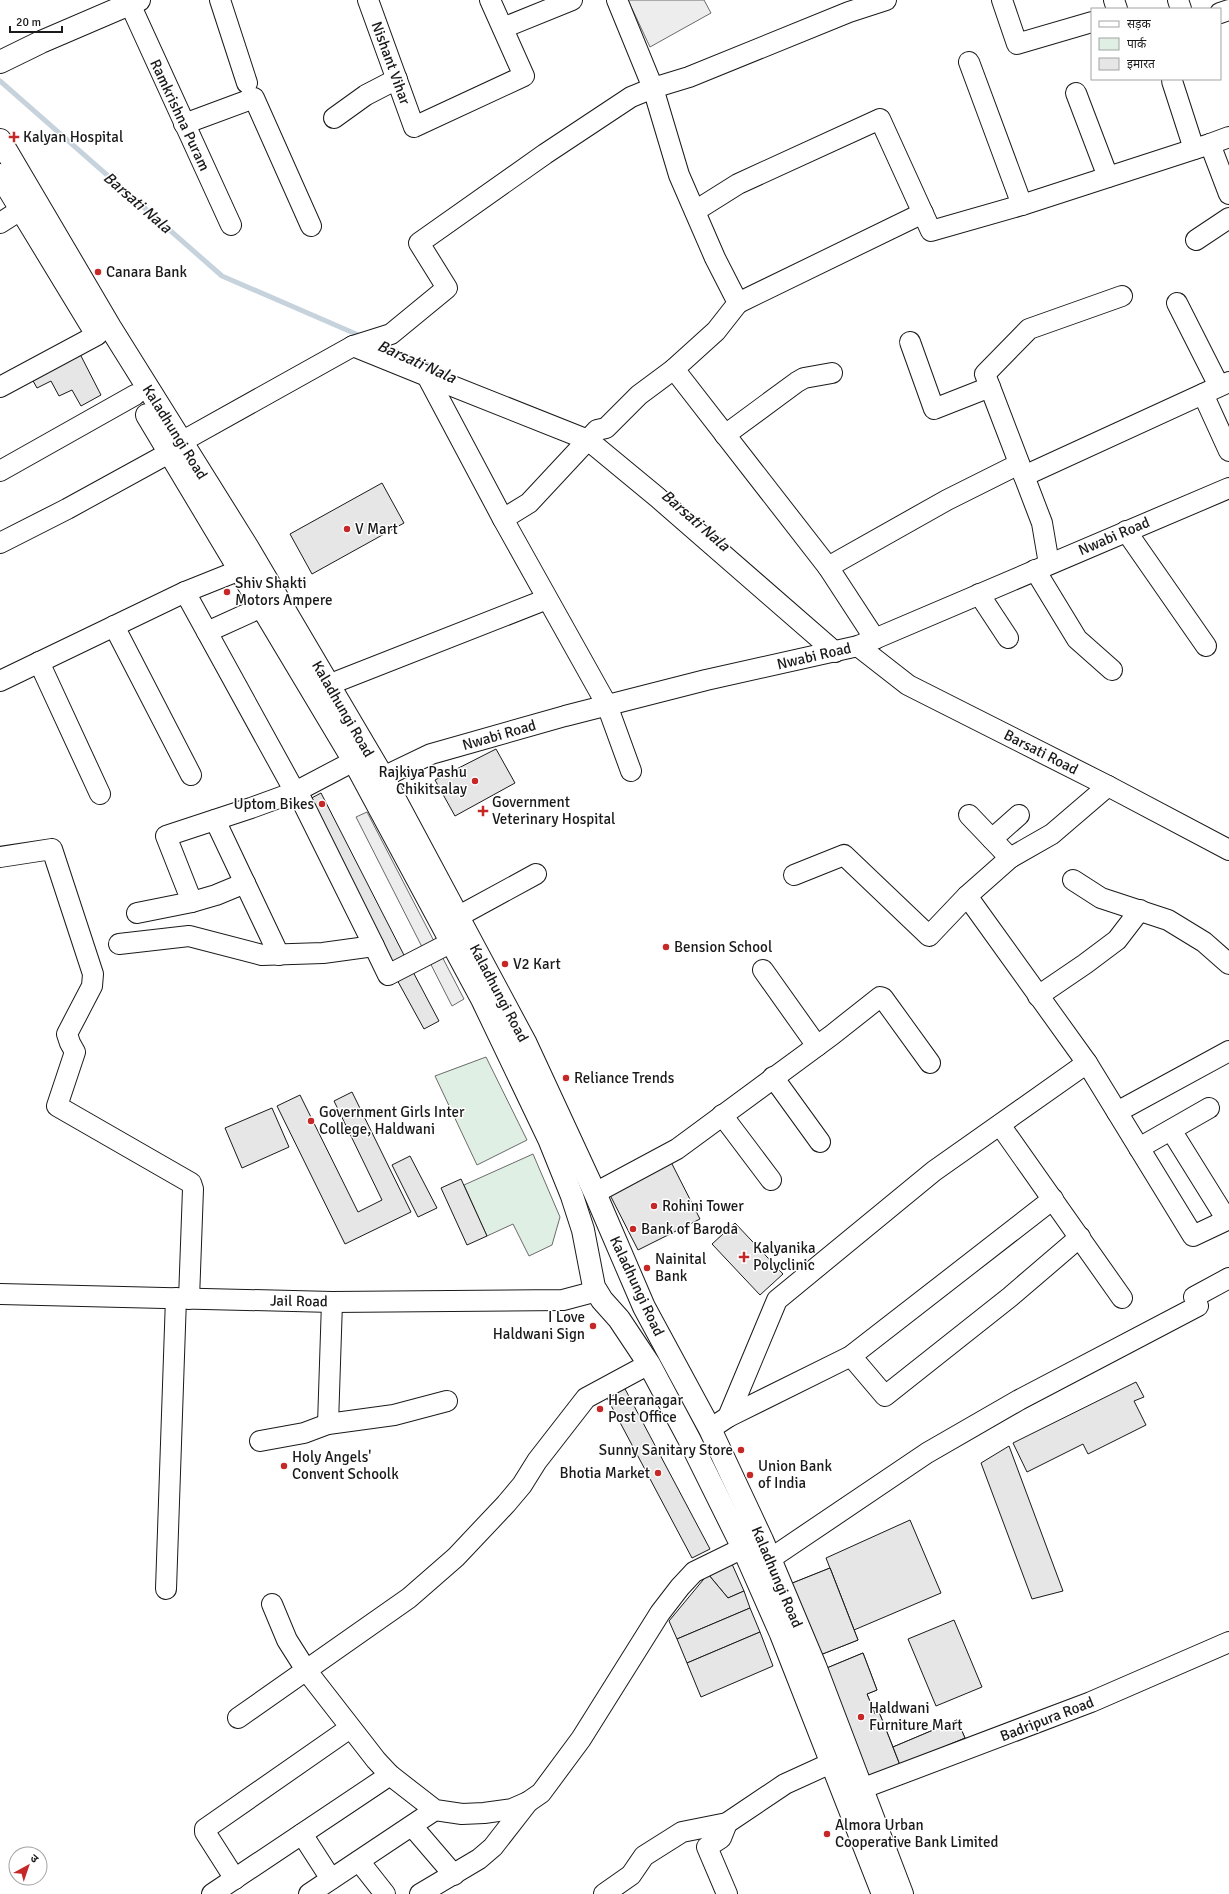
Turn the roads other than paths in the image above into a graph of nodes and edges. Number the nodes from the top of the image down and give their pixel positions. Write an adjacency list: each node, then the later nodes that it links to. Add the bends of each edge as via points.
1 (220, 0): 15 (street)
2 (490, 0): 10 (street)
3 (572, 0): 10 (street)
4 (617, 0): 16 (street)
5 (886, 0): 16 (street, via 849,12 689,78)
6 (1002, 0): 9 (street, via 1017,44)
7 (374, 2): 13 (street, Nishant Vihar)
8 (123, 4): 11 (main road); 19 (street, Ramkrishna Puram)
9 (1091, 22)
10 (503, 28): 13 (street, Nishant Vihar, via 524,76 414,127)
11 (0, 62)
12 (969, 62): 27 (street)
13 (397, 79): 18 (street, via 366,95)
14 (1172, 81): 22 (street)
15 (247, 83)
16 (653, 88): 28 (street, via 670,148); 39 (street, via 631,97 419,243 448,288 391,334)
17 (1076, 93): 24 (street)
18 (334, 118)
19 (184, 124): 32 (street, Ramkrishna Puram); 33 (street, via 254,98)
20 (1229, 137): 22 (street)
21 (0, 140): 26 (main road, Kaladhungi Road)
22 (1202, 146): 24 (street); 25 (street)
23 (0, 174): 26 (main road, Kaladhungi Road)
24 (1108, 177): 27 (street)
25 (1229, 194)
26 (28, 204): 31 (street); 38 (main road, Kaladhungi Road)
27 (1022, 205): 29 (street, via 931,231)
28 (695, 211): 29 (street, via 738,184 880,119); 36 (street)
29 (923, 213): 36 (street)
30 (1229, 218): 34 (street)
31 (0, 223)
32 (231, 225)
33 (311, 226)
34 (1196, 240)
35 (1122, 296): 45 (street, via 1030,329 985,374)
36 (738, 303): 41 (street, via 716,331)
37 (1177, 303): 46 (street)
38 (103, 331): 44 (street); 47 (main road, Kaladhungi Road); 50 (main road, Kaladhungi Road)
39 (365, 342): 43 (street); 50 (street)
40 (910, 342): 45 (street, via 934,409)
41 (674, 369): 48 (street, via 639,394 606,428); 49 (street, Barsati Road)
42 (832, 373): 49 (street, via 804,378 797,382)
43 (427, 376): 48 (street); 55 (street)
44 (0, 387)
45 (990, 387): 52 (street)
46 (1217, 387): 51 (street); 52 (street)
47 (135, 395): 50 (main road, Kaladhungi Road); 53 (street)
48 (592, 435): 55 (street, via 529,502); 70 (street, via 657,497)
49 (725, 435): 58 (street, Barsati Road)
50 (175, 448): 57 (street, via 67,509); 60 (main road, Kaladhungi Road); 74 (main road, Kaladhungi Road, via 248,548)
51 (1229, 451)
52 (1022, 470): 58 (street, via 947,500); 59 (street, via 1042,523)
53 (0, 471)
54 (1229, 488): 56 (street, Nwabi Road)
55 (503, 518): 63 (street)
56 (1126, 532): 59 (street, Nwabi Road); 69 (street)
57 (0, 542)
58 (828, 567): 68 (street, Barsati Road)
59 (1042, 567): 62 (street, Nwabi Road); 72 (street, via 1077,639)
60 (240, 570): 61 (street); 64 (main road, Kaladhungi Road)
61 (185, 592): 65 (street); 66 (street)
62 (978, 594): 67 (street); 68 (street, Nwabi Road)
63 (547, 599): 74 (street); 75 (street)
64 (262, 607): 66 (street); 76 (main road, Kaladhungi Road)
65 (114, 626): 71 (street); 78 (street)
66 (207, 632): 81 (street)
67 (1008, 638)
68 (866, 643): 70 (street, Nwabi Road); 80 (street, Barsati Road, via 908,685)
69 (1206, 646)
70 (835, 652): 75 (street, Nwabi Road)
71 (39, 662): 73 (street); 82 (street)
72 (1112, 670)
73 (0, 681)
74 (328, 685): 79 (main road, Kaladhungi Road)
75 (607, 705): 77 (street); 79 (street, Nwabi Road, via 431,754)
76 (354, 761): 79 (main road, Kaladhungi Road); 81 (street)
77 (631, 771)
78 (191, 775)
79 (375, 781): 98 (main road, Kaladhungi Road); 99 (main road, Kaladhungi Road)
80 (1108, 786): 87 (street, Barsati Road); 89 (street, via 1052,834)
81 (296, 791): 85 (street); 101 (street)
82 (100, 794)
83 (969, 815): 86 (street)
84 (1019, 815): 86 (street)
85 (214, 820): 93 (street); 95 (street, via 166,836)
86 (992, 839): 89 (street)
87 (1229, 850)
88 (0, 857): 129 (street, via 52,849 94,974 92,986 67,1034 75,1052 57,1106 191,1183 193,1189)
89 (1010, 858): 94 (street)
90 (536, 874): 98 (street)
91 (794, 875): 94 (street, via 844,855 929,936)
92 (1073, 880): 96 (street, via 1101,898)
93 (245, 883): 95 (street); 102 (street)
94 (967, 896): 105 (street)
95 (192, 902): 97 (street)
96 (1140, 910): 103 (street, via 1168,920 1204,942); 105 (street, via 1117,940)
97 (137, 913)
98 (459, 916): 119 (main road, Kaladhungi Road, via 526,1044)
99 (452, 942): 101 (street, via 388,975); 124 (main road, Kaladhungi Road, via 549,1139 583,1230)
100 (119, 944): 102 (street, via 189,936 262,956)
101 (374, 946): 102 (street, via 323,953)
102 (279, 955)
103 (1229, 964)
104 (763, 970): 106 (street)
105 (1038, 996): 109 (street)
106 (817, 1046): 108 (street, via 880,997); 110 (street)
107 (1229, 1051): 112 (street)
108 (930, 1063)
109 (1087, 1064): 112 (street); 114 (street)
110 (773, 1077): 113 (street); 116 (street)
111 (1209, 1108): 115 (street)
112 (1117, 1112): 117 (street)
113 (722, 1114): 118 (street); 119 (street, via 676,1149)
114 (1000, 1125): 120 (street); 136 (street, via 934,1171 777,1300)
115 (1171, 1130): 117 (street); 121 (street)
116 (820, 1142)
117 (1139, 1148): 121 (street, via 1193,1236)
118 (771, 1180)
119 (596, 1193): 123 (main road, Kaladhungi Road)
120 (1053, 1199): 122 (street); 133 (street)
121 (1228, 1219)
122 (1080, 1237): 128 (street); 133 (street, via 1010,1297 885,1396)
123 (622, 1255): 124 (main road, via 605,1256); 131 (main road, Kaladhungi Road)
124 (590, 1267): 126 (main road, Kaladhungi Road)
125 (1229, 1278): 142 (street, via 1194,1297 1198,1306 1019,1400 927,1453)
126 (597, 1291): 130 (street, Jail Road, via 563,1300); 132 (main road, Kaladhungi Road)
127 (0, 1294): 129 (street, Jail Road)
128 (1122, 1298)
129 (182, 1299): 130 (street, Jail Road); 143 (street)
130 (332, 1302): 137 (street)
131 (644, 1307): 132 (main road, via 632,1316); 138 (main road, Kaladhungi Road)
132 (619, 1319): 134 (main road, Kaladhungi Road)
133 (851, 1356): 136 (street)
134 (650, 1364): 139 (main road, Kaladhungi Road); 146 (street, via 586,1398 537,1460 514,1495 456,1557 409,1598)
135 (447, 1401): 137 (street, via 394,1415)
136 (728, 1417): 138 (street)
137 (328, 1424): 140 (street, via 304,1433)
138 (710, 1428): 139 (main road); 142 (main road, Kaladhungi Road)
139 (689, 1439): 141 (main road, Kaladhungi Road)
140 (260, 1441)
141 (743, 1548): 149 (main road, Kaladhungi Road, via 781,1634); 152 (street, via 694,1572 680,1587 660,1613 581,1739 541,1793)
142 (770, 1559): 151 (main road, Kaladhungi Road, via 815,1666)
143 (166, 1590)
144 (272, 1604): 146 (street, via 287,1640)
145 (1229, 1642): 151 (street, Badripura Road, via 1091,1702)
146 (306, 1670): 147 (street); 148 (street)
147 (238, 1718)
148 (350, 1728): 150 (street); 159 (street, via 205,1829)
149 (831, 1763): 151 (main road, Kaladhungi Road); 154 (street, via 785,1784)
150 (390, 1775): 153 (street); 156 (street)
151 (853, 1792): 167 (main road, Kaladhungi Road); 168 (main road, Kaladhungi Road)
152 (528, 1802): 153 (street, via 512,1809 484,1813 462,1814); 158 (street, via 493,1847)
153 (436, 1810): 155 (street)
154 (727, 1823): 165 (street, via 682,1832 644,1856 630,1875); 166 (street, via 720,1838 707,1847)
155 (412, 1826): 157 (street); 158 (street)
156 (302, 1834): 159 (street); 160 (street)
157 (359, 1861): 160 (street); 163 (street)
158 (454, 1875): 164 (street)
159 (234, 1879): 161 (street)
160 (332, 1879): 162 (street)
161 (212, 1894)
162 (309, 1894)
163 (385, 1894)
164 (420, 1894)
165 (604, 1894)
166 (727, 1894)
167 (883, 1894)
168 (902, 1894)

